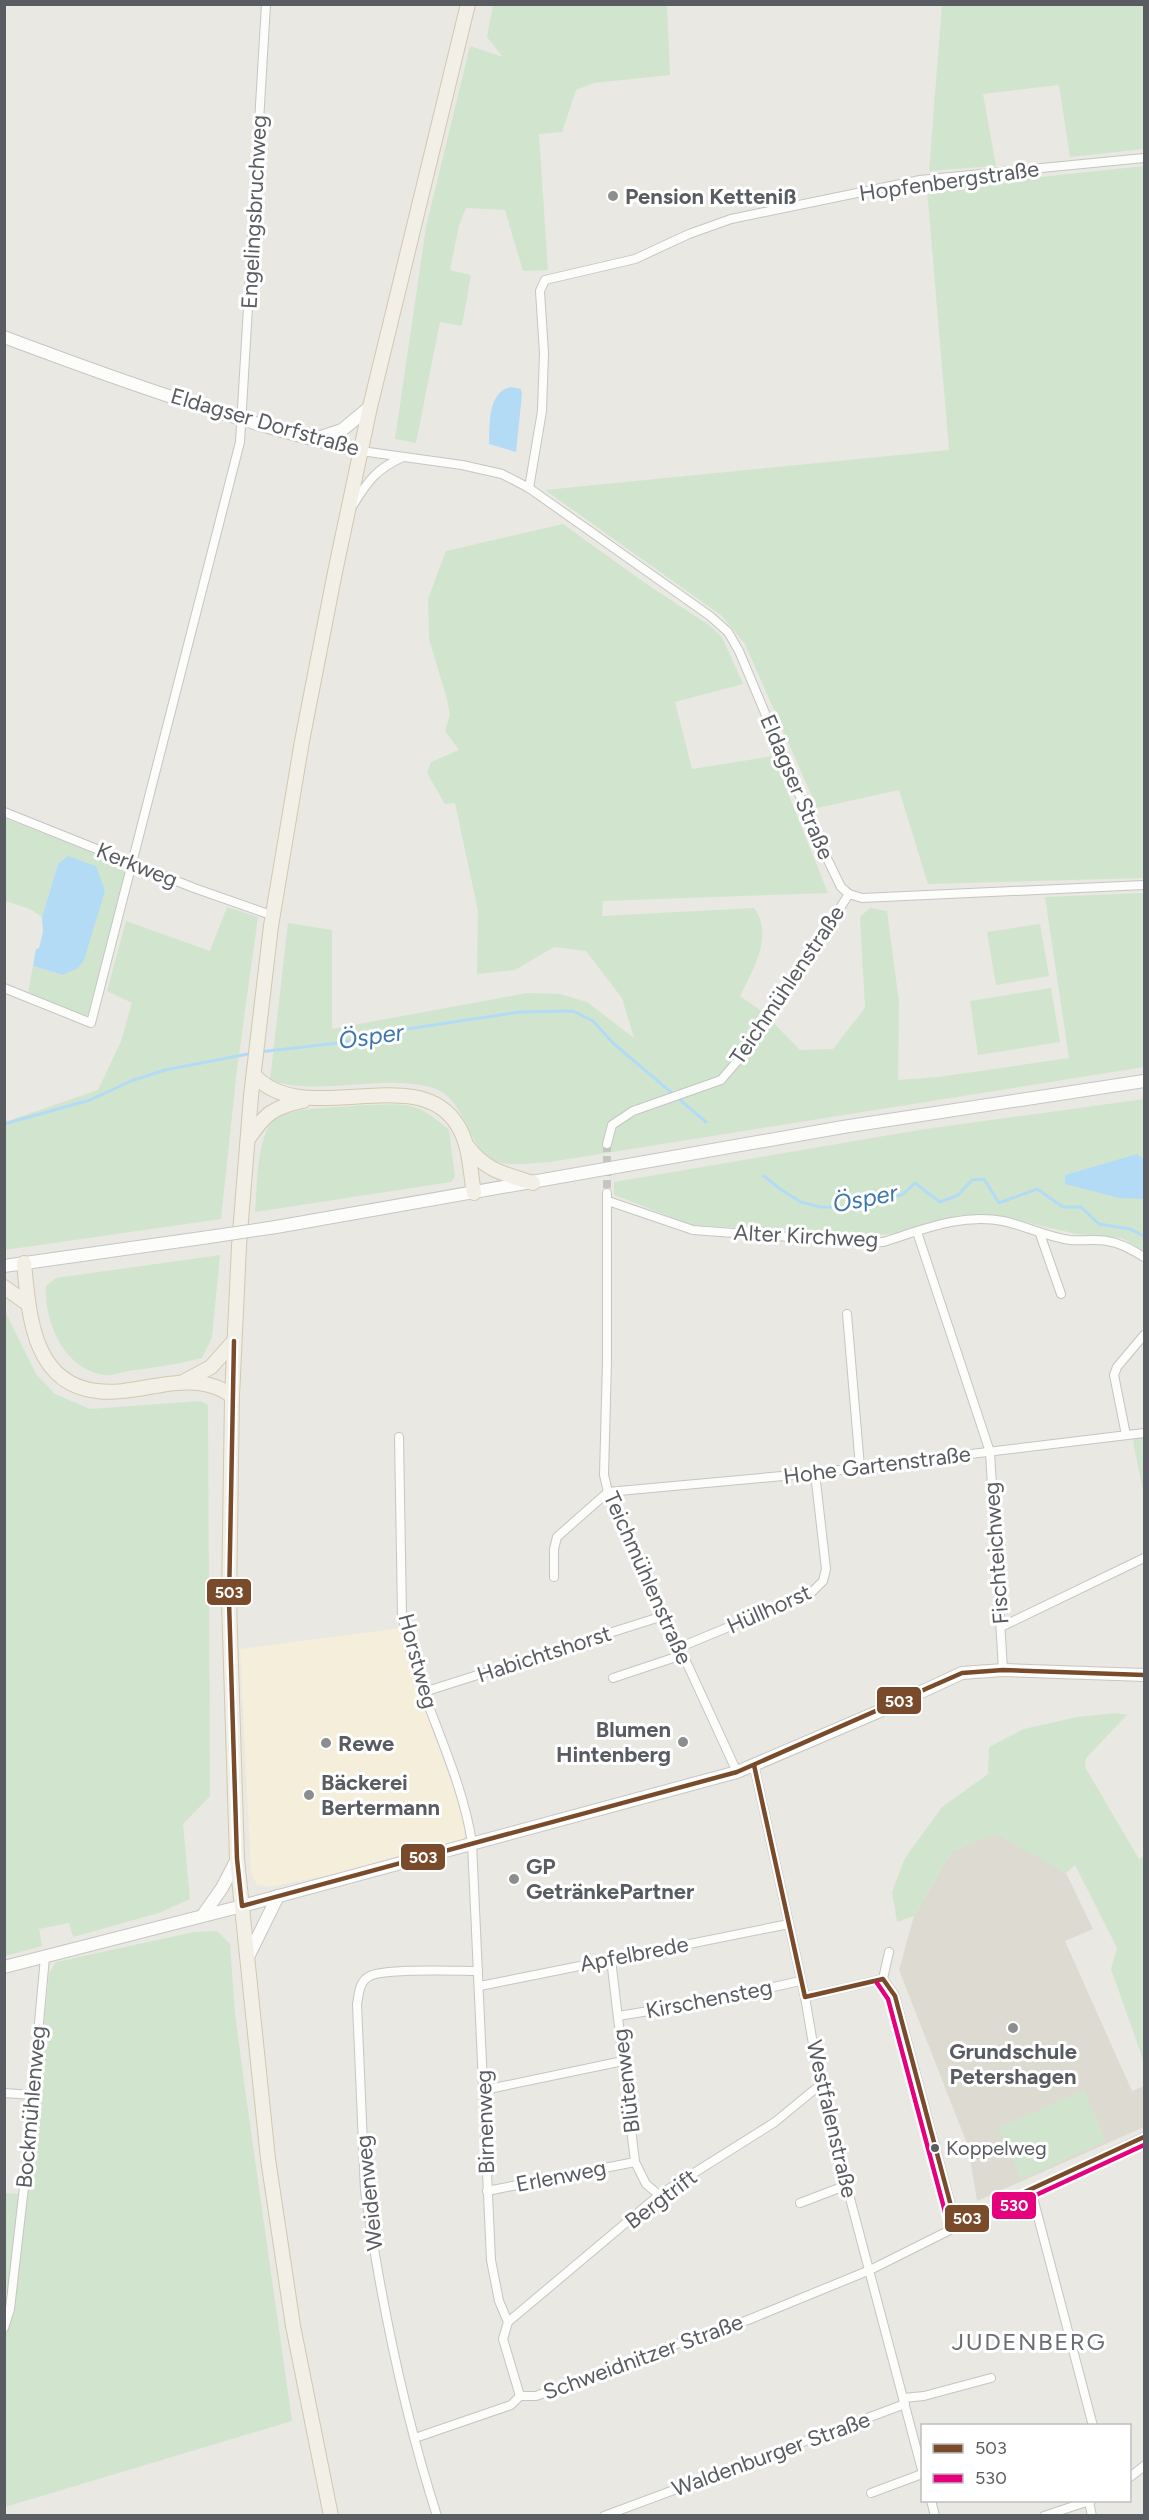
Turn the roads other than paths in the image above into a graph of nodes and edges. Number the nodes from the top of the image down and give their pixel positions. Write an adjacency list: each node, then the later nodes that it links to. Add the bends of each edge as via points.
1 (266, 4): 6 (street, Engelingsbruchweg)
2 (468, 4): 5 (main road)
3 (1144, 158): 10 (street, Hopfenbergstraße, via 920,180 731,219 635,259 545,280 540,291 542,411)
4 (4, 337): 6 (main road, Eldagser Dorfstraße)
5 (370, 407): 7 (main road, via 342,430); 8 (main road)
6 (242, 419): 7 (main road, Eldagser Dorfstraße); 13 (street, Engelingsbruchweg, via 240,442)
7 (314, 439): 8 (main road, Eldagser Dorfstraße)
8 (361, 451): 9 (street, Eldagser Dorfstraße); 11 (main road)
9 (403, 457): 10 (street, Eldagser Dorfstraße, via 502,474); 11 (street, via 384,465 369,479)
10 (529, 488): 15 (street, Eldagser Straße, via 728,632 740,651 820,844 841,887)
11 (348, 512): 16 (main road)
12 (4, 812): 13 (street, Kerkweg)
13 (133, 863): 16 (street, Kerkweg); 17 (street, Engelingsbruchweg, via 91,1023)
14 (1144, 885): 15 (street, via 862,898)
15 (849, 894): 23 (street, Teichmühlenstraße, via 752,1044 721,1080 633,1111 612,1125)
16 (272, 916): 18 (main road)
17 (4, 988)
18 (254, 1072): 20 (main road, via 263,1086 272,1090); 21 (main road)
19 (1144, 1081): 24 (main road, via 843,1127)
20 (317, 1098): 21 (main road, via 285,1104 267,1113); 22 (main road, via 421,1098 440,1106 453,1118)
21 (247, 1140): 37 (main road)
22 (466, 1143): 24 (main road, via 480,1162); 25 (main road)
23 (607, 1144)
24 (533, 1183): 25 (main road)
25 (474, 1193): 30 (main road, bridge, via 276,1227)
26 (608, 1197): 27 (street, Alter Kirchweg, via 693,1230 872,1243); 46 (street, Teichmühlenstraße, via 604,1475)
27 (917, 1232): 28 (street, Alter Kirchweg, via 962,1218 982,1218); 43 (street, Fischteichweg)
28 (1040, 1234): 29 (street, Alter Kirchweg, via 1070,1240 1106,1240); 33 (street)
29 (1144, 1257)
30 (24, 1263): 31 (main road); 34 (main road)
31 (4, 1266)
32 (4, 1287): 34 (main road)
33 (1061, 1294)
34 (28, 1304): 38 (main road, via 40,1351 54,1370 74,1384 96,1391 118,1391)
35 (847, 1314): 44 (street)
36 (1144, 1335): 41 (street, via 1114,1375)
37 (234, 1341): 38 (main road, via 211,1367); 39 (main road)
38 (183, 1382): 39 (main road, via 209,1384)
39 (232, 1396): 59 (main road, via 229,1601)
40 (1144, 1433): 41 (street, Hohe Gartenstraße)
41 (1126, 1435): 43 (street, Hohe Gartenstraße)
42 (399, 1437): 55 (street, Horstweg, via 402,1614)
43 (990, 1452): 44 (street, Hohe Gartenstraße); 50 (street, Fischteichweg)
44 (860, 1467): 45 (street, Hohe Gartenstraße)
45 (815, 1473): 46 (street, Hohe Gartenstraße); 51 (street, Hüllhorst, via 826,1569 820,1586)
46 (608, 1492): 48 (street, via 557,1537); 49 (street, Teichmühlenstraße)
47 (1144, 1558): 50 (street)
48 (554, 1577)
49 (663, 1616): 51 (street, Teichmühlenstraße); 55 (street, Habichtshorst)
50 (1001, 1627): 52 (street, Fischteichweg)
51 (680, 1652): 54 (street, Hüllhorst); 57 (street, Teichmühlenstraße)
52 (1003, 1670): 53 (main road); 56 (main road, via 962,1673)
53 (1144, 1676)
54 (613, 1678)
55 (424, 1692): 58 (street, Horstweg, via 467,1810)
56 (753, 1765): 57 (main road); 63 (street, Westfalenstraße)
57 (737, 1772): 58 (main road)
58 (472, 1843): 60 (main road); 69 (street, Birnenweg)
59 (237, 1859): 61 (main road); 62 (main road)
60 (278, 1896): 61 (main road); 66 (main road)
61 (242, 1906): 62 (main road); 66 (main road)
62 (203, 1915): 65 (main road)
63 (789, 1924): 67 (street, Apfelbrede); 71 (street, Westfalenstraße)
64 (889, 1952): 70 (street)
65 (45, 1957): 68 (main road); 79 (street, Bockmühlenweg)
66 (247, 1959): 102 (main road, via 268,2159 293,2326)
67 (611, 1959): 72 (street, Apfelbrede); 74 (street, Blütenweg)
68 (4, 1967)
69 (478, 1971): 72 (street, Birnenweg); 95 (street, Weidenweg, via 389,1972 370,1976 360,1985 357,2004 368,2211 385,2315 404,2406)
70 (883, 1979): 73 (street); 87 (street, via 895,1996)
71 (800, 1982): 73 (street, Westfalenstraße); 74 (street, Kirschensteg)
72 (480, 1986): 77 (street, Birnenweg)
73 (805, 1997): 76 (street, Westfalenstraße)
74 (618, 2016): 75 (street, Blütenweg)
75 (623, 2061): 77 (street); 81 (street, Blütenweg)
76 (820, 2085): 82 (street, Westfalenstraße); 85 (street, Bergtrift, via 775,2122)
77 (484, 2090): 84 (street, Birnenweg)
78 (4, 2093): 79 (street)
79 (33, 2095): 90 (street, Bockmühlenweg, via 10,2309)
80 (1144, 2137): 83 (street)
81 (635, 2162): 84 (street, Erlenweg); 85 (street, Blütenweg, via 646,2184)
82 (847, 2185): 86 (street); 88 (street, Westfalenstraße)
83 (1032, 2190): 87 (street); 94 (street)
84 (487, 2191): 89 (street, Birnenweg, via 491,2260 499,2301)
85 (659, 2195): 89 (street, Bergtrift)
86 (800, 2203)
87 (955, 2221): 88 (street, via 950,2230)
88 (870, 2270): 92 (street, Schweidnitzer Straße, via 748,2320 536,2396); 93 (street, Westfalenstraße)
89 (508, 2322): 92 (street, Birnenweg, via 503,2339)
90 (4, 2328)
91 (991, 2378): 93 (street, Waldenburger Straße)
92 (520, 2396): 95 (street, Schweidnitzer Straße, via 511,2405)
93 (904, 2401): 97 (street, Westfalenstraße); 104 (street, Waldenburger Straße)
94 (1092, 2424)
95 (415, 2438): 103 (street, Weidenweg)
96 (1144, 2466): 99 (street)
97 (921, 2468)
98 (921, 2472): 100 (street)
99 (1131, 2476)
100 (871, 2493)
101 (1087, 2502): 105 (street)
102 (331, 2516)
103 (437, 2516)
104 (604, 2516)
105 (1044, 2516)

